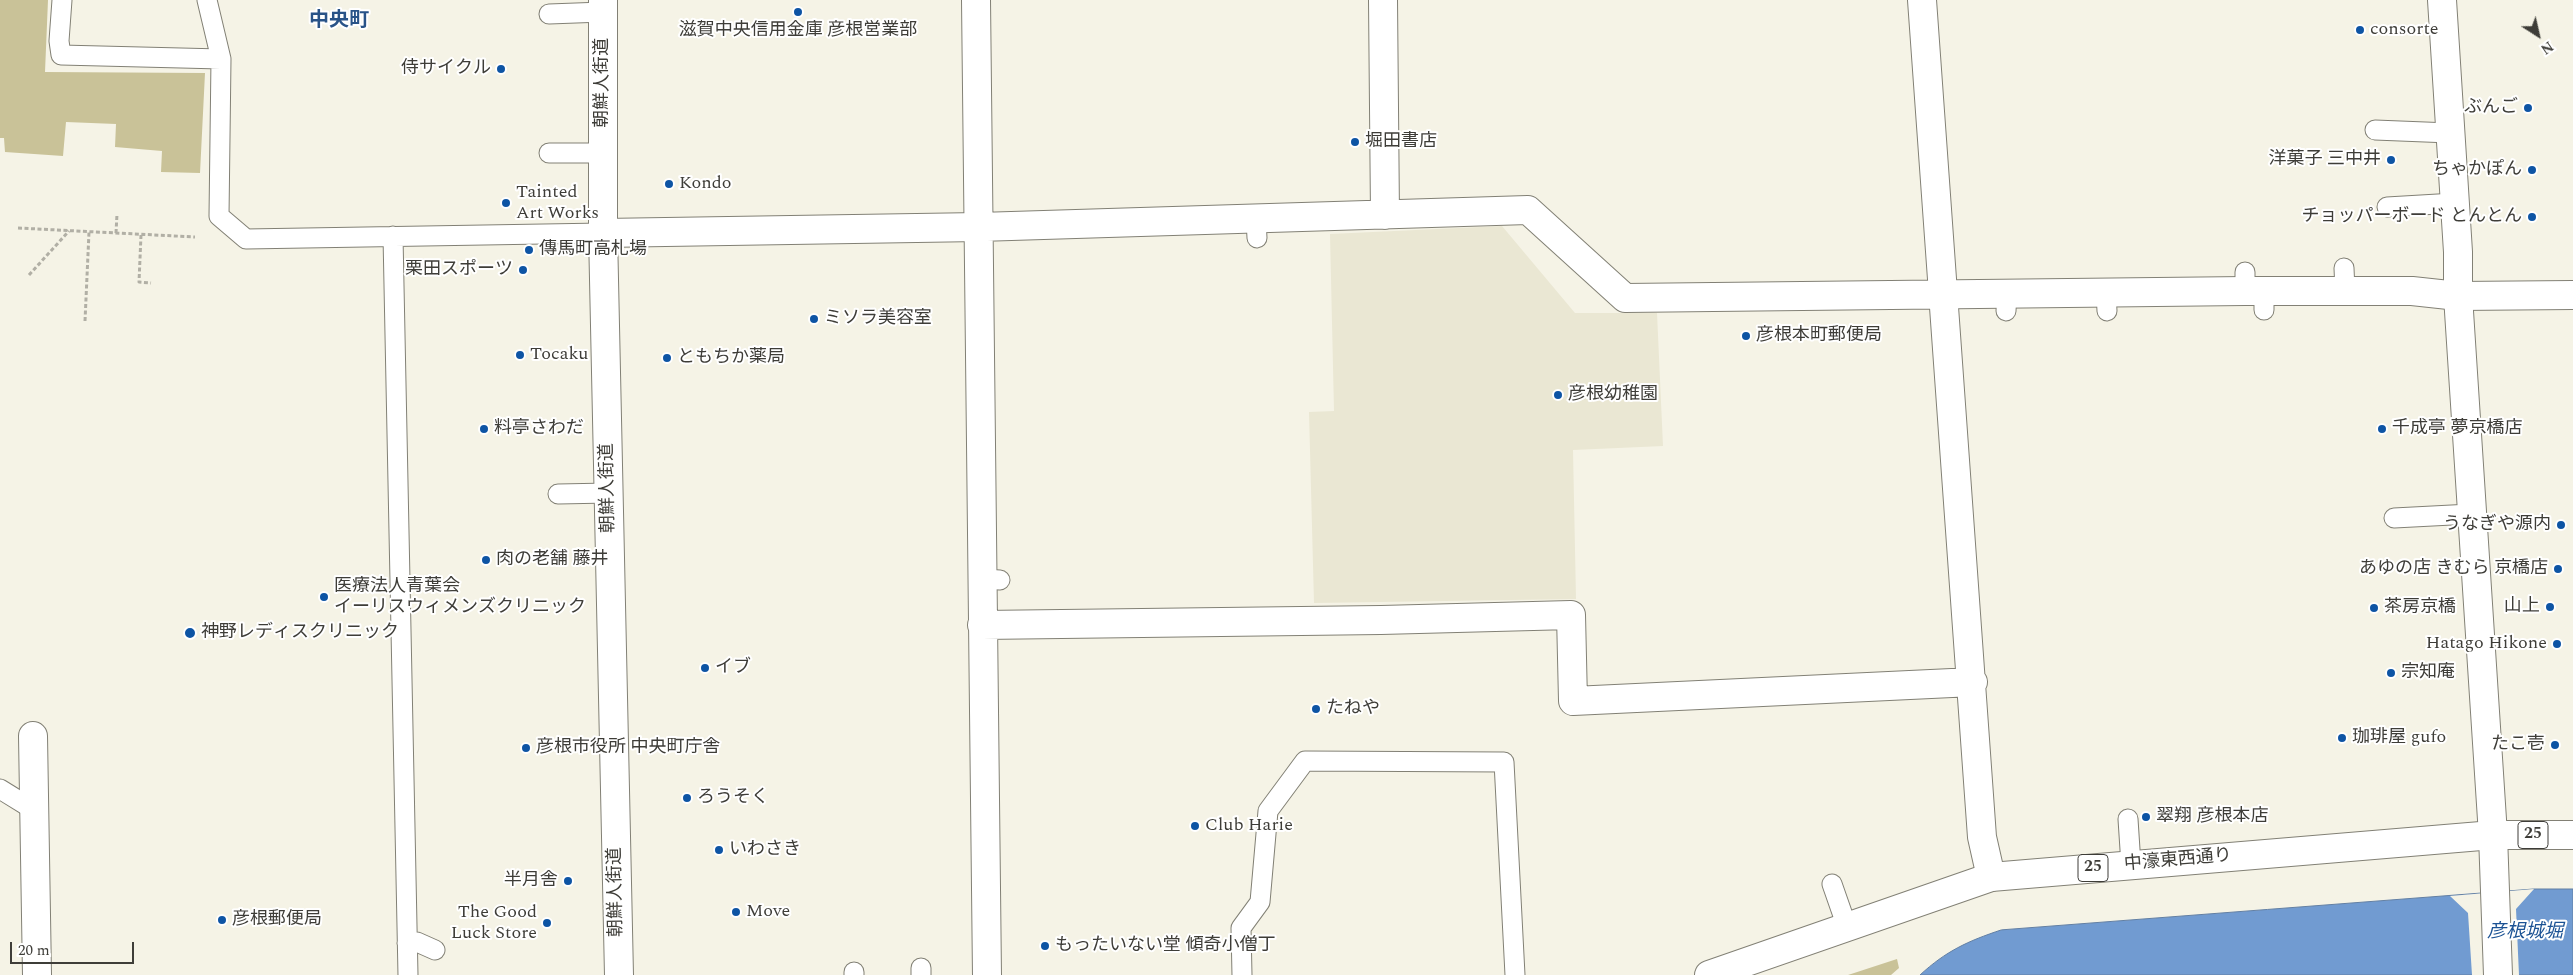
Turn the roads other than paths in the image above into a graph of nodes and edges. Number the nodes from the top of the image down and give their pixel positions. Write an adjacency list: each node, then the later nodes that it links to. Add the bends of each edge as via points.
1 (62, 0): 9 (lane, via 62,55)
2 (207, 0): 9 (lane)
3 (976, 0): 17 (street, via 969,93)
4 (1383, 0): 16 (street)
5 (1922, 0): 20 (street)
6 (2442, 0): 11 (street)
7 (603, 6): 8 (lane); 13 (street, 朝鮮人街道)
8 (549, 14)
9 (221, 60): 19 (lane, via 227,146 219,216 246,239)
10 (2375, 130): 11 (lane)
11 (2450, 133): 14 (street)
12 (549, 153): 13 (lane)
13 (603, 153): 18 (street, 朝鮮人街道)
14 (2455, 204): 15 (lane); 22 (street)
15 (2387, 207)
16 (1385, 215): 17 (street, via 1256,228); 20 (street, via 1528,210 1625,298)
17 (979, 227): 18 (street); 27 (street, via 991,580)
18 (603, 233): 19 (lane); 23 (street, 朝鮮人街道)
19 (393, 236): 39 (lane)
20 (1942, 293): 22 (street, via 2007,302 2106,302 2254,291 2345,280); 28 (street)
21 (2573, 295): 22 (street)
22 (2458, 296): 25 (street)
23 (609, 493): 24 (lane); 43 (street, 朝鮮人街道)
24 (558, 494)
25 (2471, 514): 26 (lane); 33 (street)
26 (2394, 518)
27 (982, 625): 28 (street, via 1571,615 1573,701); 44 (street, via 978,843)
28 (1973, 682): 36 (street, via 1982,837)
29 (33, 736): 31 (street)
30 (0, 789): 31 (lane)
31 (34, 810): 41 (street)
32 (2128, 819): 35 (lane)
33 (2493, 835): 34 (street, 中濠東西通り / 25); 35 (street, 中濠東西通り / 25); 48 (street)
34 (2573, 835)
35 (2131, 865): 36 (street, 中濠東西通り / 25)
36 (1991, 877): 38 (street, 中濠東西通り / 25)
37 (1832, 884): 38 (lane)
38 (1847, 927): 47 (street, 中濠東西通り / 25)
39 (407, 942): 40 (lane, via 417,942); 42 (lane)
40 (435, 950)
41 (37, 975)
42 (408, 975)
43 (619, 975)
44 (987, 975)
45 (1242, 975): 46 (lane, via 1241,928 1260,902 1268,811 1305,760 1504,762)
46 (1515, 975)
47 (1710, 975)
48 (2498, 975)

